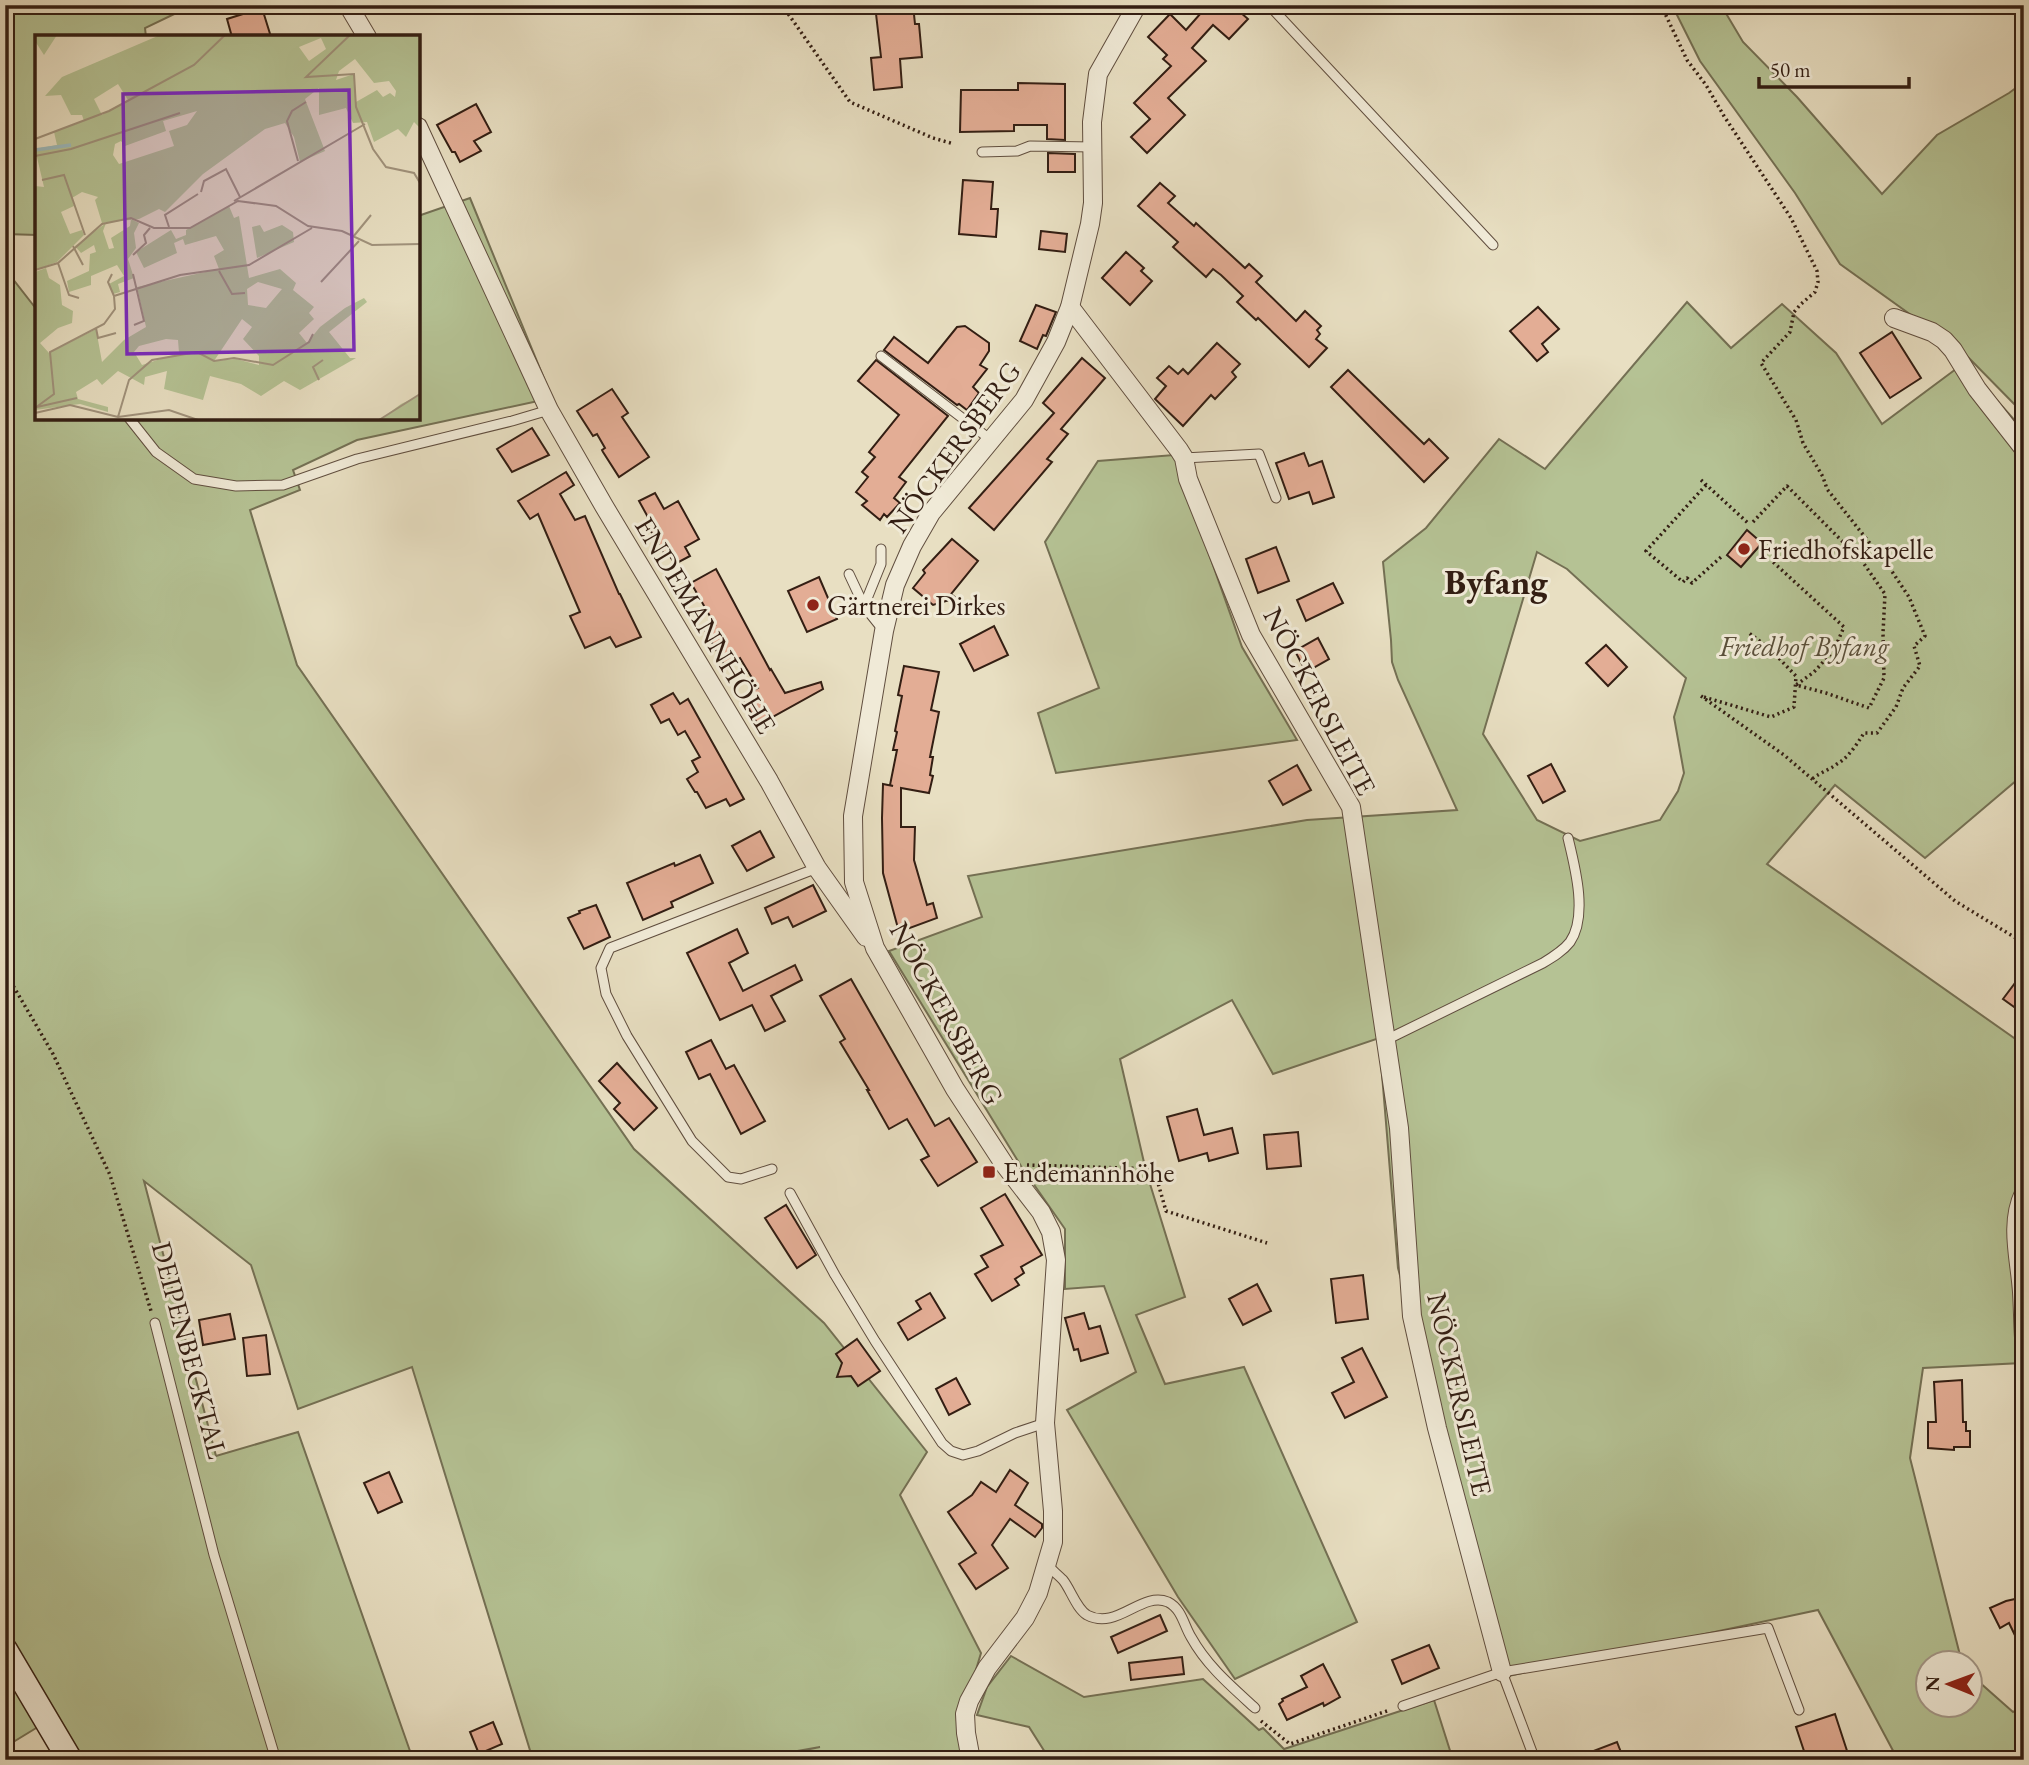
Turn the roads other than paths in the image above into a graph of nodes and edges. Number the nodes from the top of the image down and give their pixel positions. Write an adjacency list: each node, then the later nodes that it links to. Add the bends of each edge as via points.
1 (348, 5): 4 (street)
2 (1137, 5): 6 (street, NÖCKERSBERG, via 1098,74)
3 (1269, 5): 8 (lane)
4 (366, 35)
5 (420, 131): 12 (street, ENDEMANNHÖHE)
6 (1093, 147): 7 (lane, via 1031,146); 9 (street, NÖCKERSBERG, via 1093,203)
7 (982, 152)
8 (1493, 245)
9 (1070, 307): 14 (street, NÖCKERSBERG, via 1037,379); 16 (street, NÖCKERSLEITE)
10 (1894, 318): 15 (street, via 1944,340)
11 (881, 356): 14 (lane)
12 (549, 410): 13 (lane, via 356,459 272,486 194,479 156,452); 23 (street, ENDEMANNHÖHE)
13 (131, 420)
14 (991, 440): 21 (street, NÖCKERSBERG, via 932,513 912,546 895,585)
15 (2024, 449)
16 (1184, 458): 17 (lane, via 1259,454); 25 (street, NÖCKERSLEITE, via 1188,479 1251,635 1351,807)
17 (1276, 498)
18 (881, 549): 20 (lane, via 881,564)
19 (849, 574): 20 (lane)
20 (863, 606): 21 (lane)
21 (884, 631): 24 (street, NÖCKERSBERG, via 853,817 854,882)
22 (1568, 838): 25 (lane, via 1578,892 1576,928 1570,942 1544,963)
23 (817, 868): 24 (street, ENDEMANNHÖHE); 26 (lane, via 610,948 601,968 606,994 627,1035 692,1141 728,1177 741,1179)
24 (874, 948): 31 (street, NÖCKERSBERG, via 955,1089 1051,1232 1056,1260)
25 (1386, 1040): 34 (street, NÖCKERSLEITE, via 1399,1128 1417,1342)
26 (772, 1169)
27 (790, 1193): 31 (lane, via 875,1342 942,1443 963,1455)
28 (2024, 1193): 30 (street, via 2016,1220)
29 (155, 1323): 39 (lane, DEIPENBECKTAL, via 214,1555)
30 (2024, 1337)
31 (1045, 1423): 32 (street, NÖCKERSBERG, via 1053,1511)
32 (1047, 1565): 36 (lane, via 1086,1614 1100,1619 1153,1600 1168,1602 1179,1610 1189,1636 1208,1663); 40 (street, NÖCKERSBERG, via 1026,1618 987,1668 969,1701 965,1714)
33 (5, 1650): 38 (main road)
34 (1502, 1672): 35 (lane); 37 (lane, via 1768,1629); 41 (lane, NÖCKERSLEITE)
35 (1403, 1706)
36 (1255, 1708)
37 (1799, 1710)
38 (70, 1760)
39 (276, 1760)
40 (971, 1760)
41 (1535, 1760)

